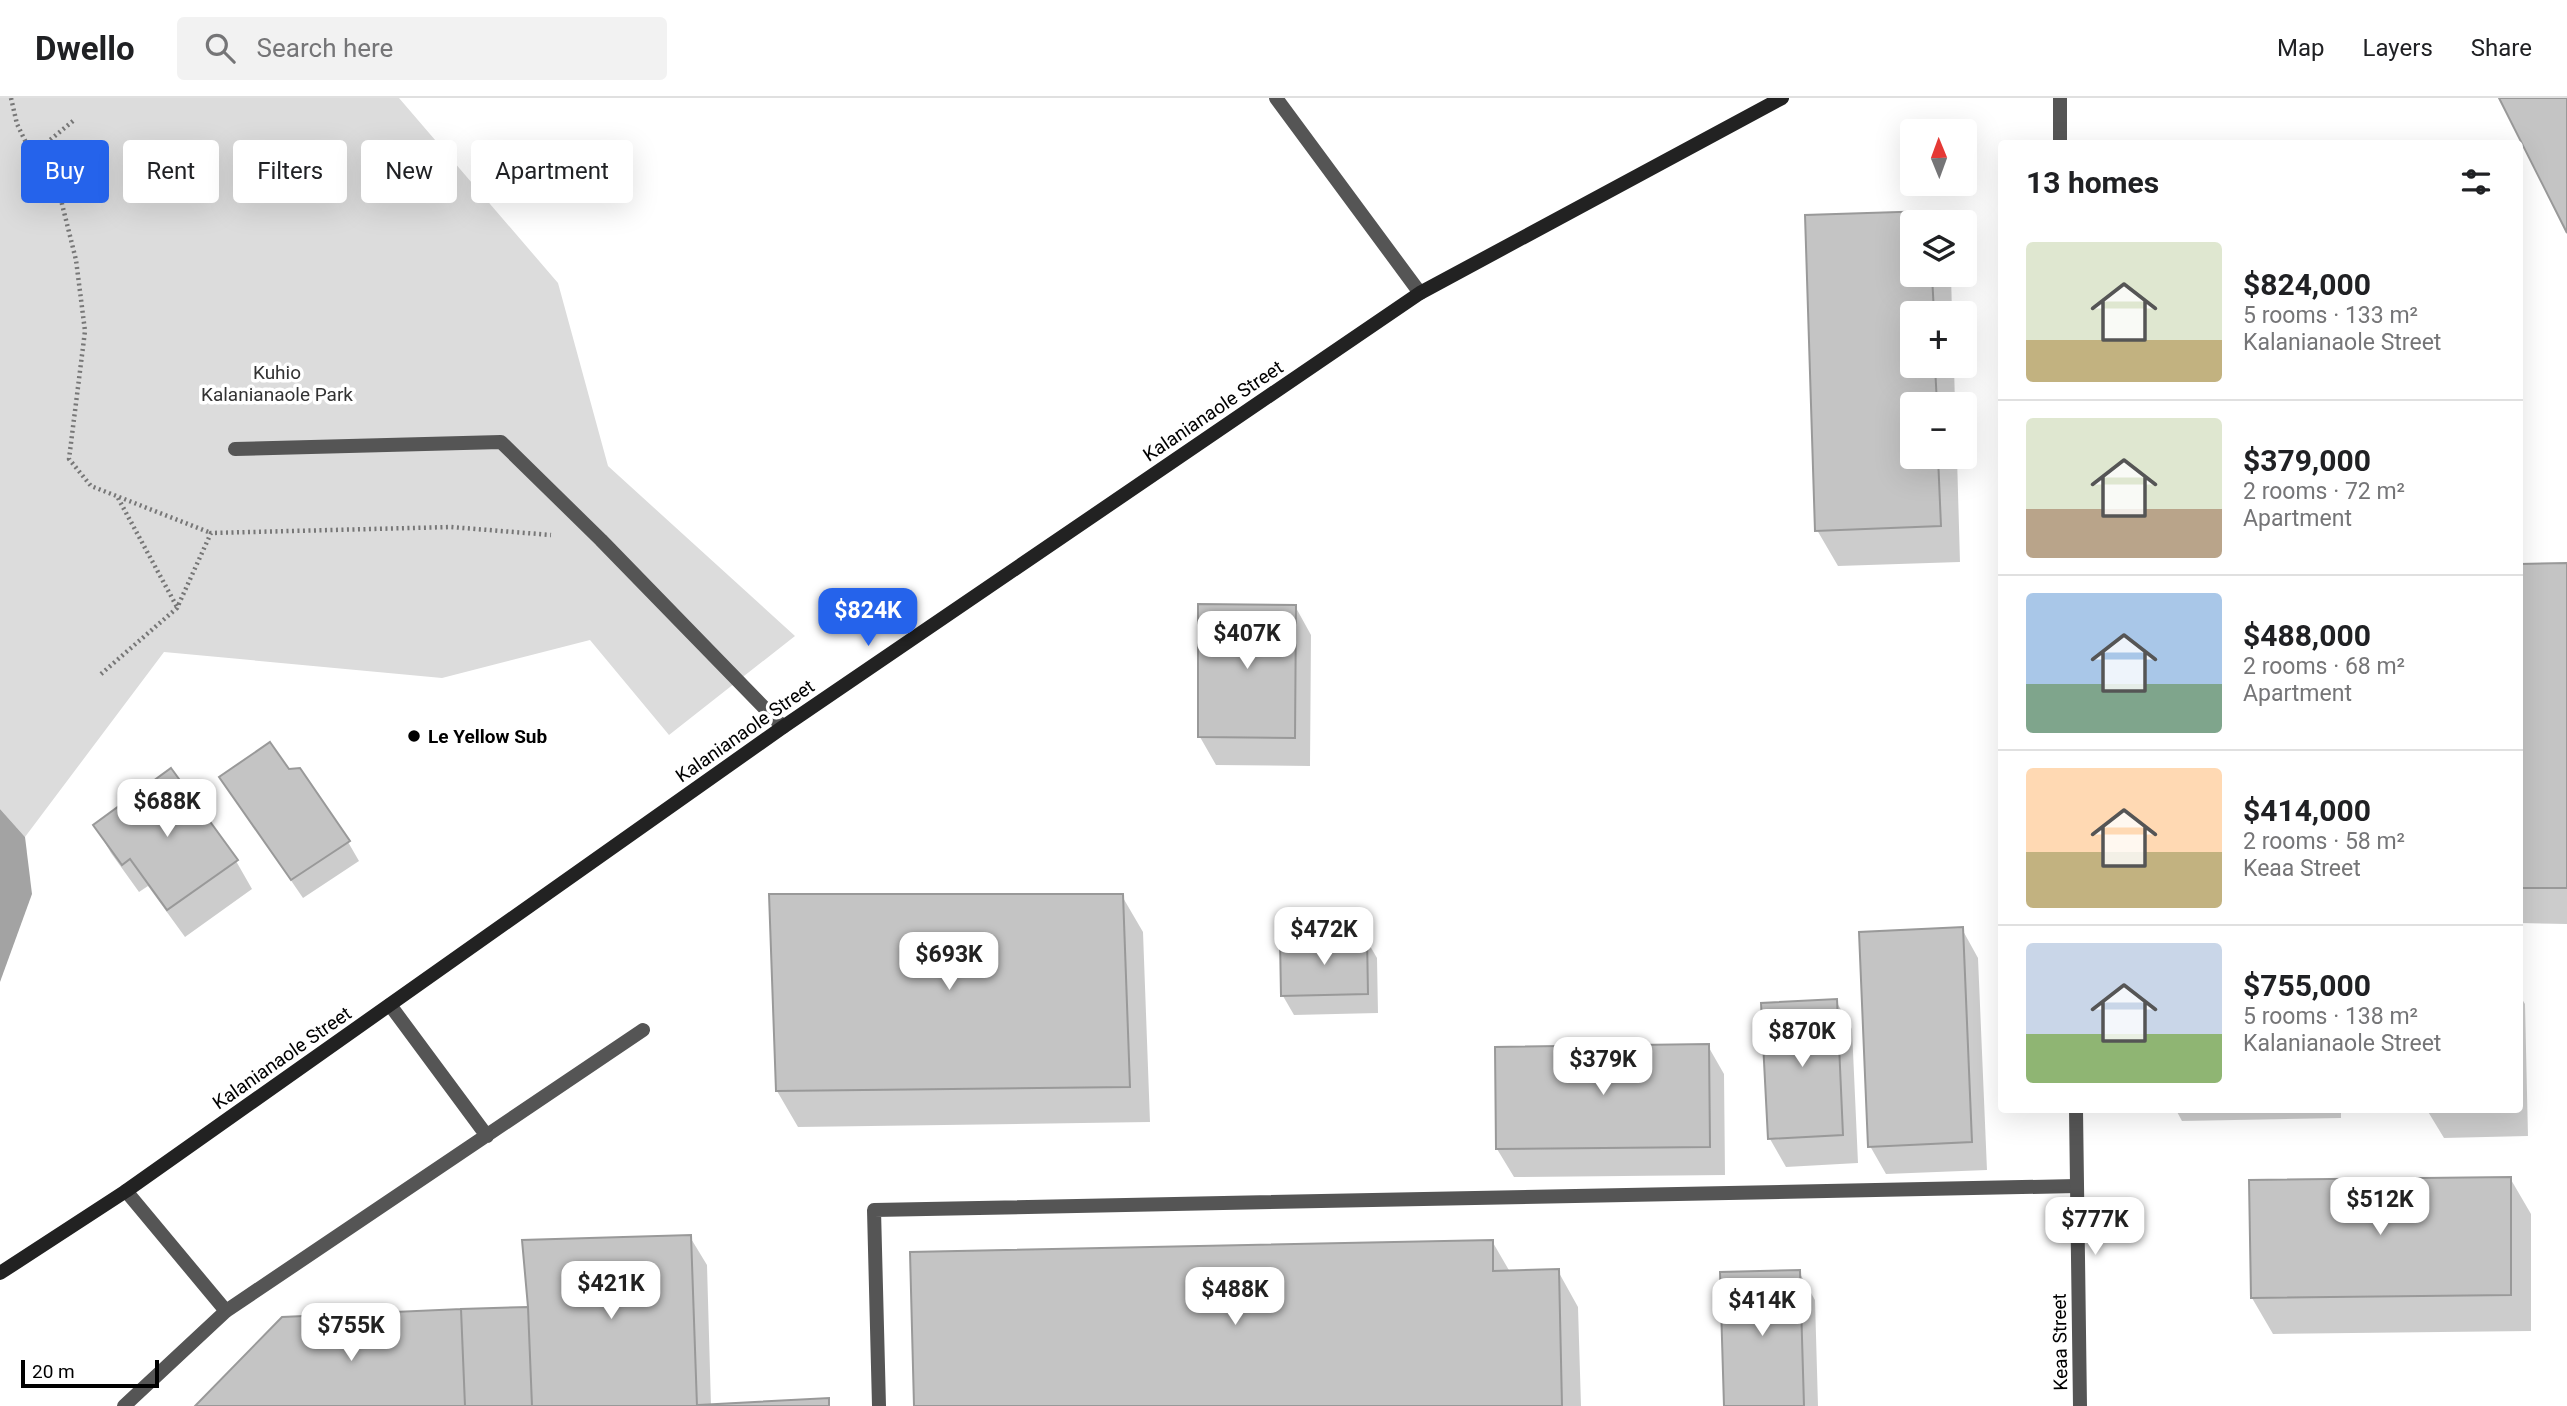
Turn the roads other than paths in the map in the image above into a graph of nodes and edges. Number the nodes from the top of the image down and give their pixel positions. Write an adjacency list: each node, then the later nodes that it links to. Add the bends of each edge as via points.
1 (1276, 98): 5 (street)
2 (1782, 98): 5 (main road, Kalanianaole Street)
3 (2060, 98): 4 (street)
4 (2060, 140)
5 (1420, 293): 7 (main road, Kalanianaole Street)
6 (235, 449): 7 (street, via 501,442)
7 (783, 727): 8 (main road, Kalanianaole Street)
8 (390, 1005): 11 (street); 13 (main road, Kalanianaole Street)
9 (643, 1030): 11 (street)
10 (2076, 1113): 12 (street, Keaa Street)
11 (486, 1136): 15 (street)
12 (2077, 1186): 17 (street, via 874,1210); 18 (street, Keaa Street)
13 (126, 1191): 14 (main road, Kalanianaole Street); 15 (street)
14 (0, 1273)
15 (226, 1311): 16 (street)
16 (124, 1406)
17 (879, 1406)
18 (2080, 1406)

